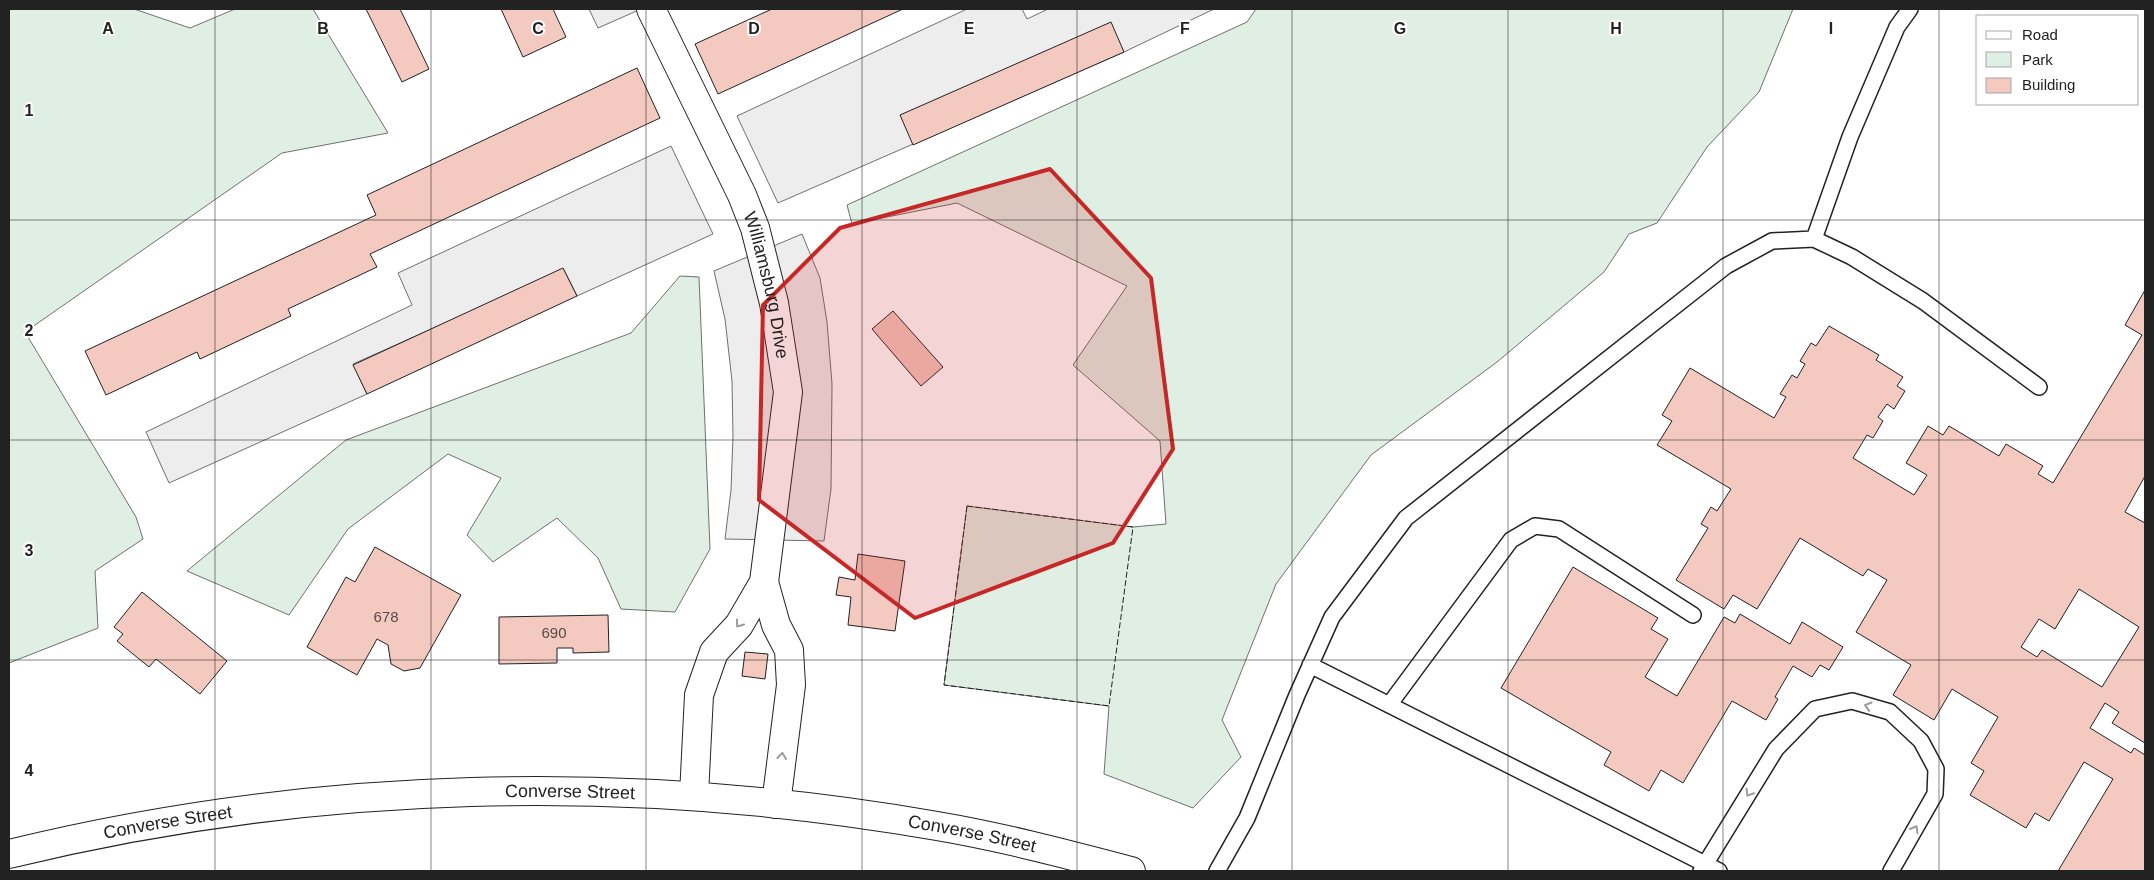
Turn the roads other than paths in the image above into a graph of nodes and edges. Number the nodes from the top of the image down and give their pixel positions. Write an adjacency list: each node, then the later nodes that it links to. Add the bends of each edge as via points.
1 (651, 9): 5 (main road, Williamsburg Drive, via 745,203 762,252 774,303 788,392)
2 (1910, 9): 3 (lane, via 1897,27 1850,137)
3 (1814, 239): 4 (lane, via 1852,257 1923,301); 7 (lane, via 1772,241 1726,266 1406,518 1332,617)
4 (2039, 387)
5 (764, 582): 9 (main road, Williamsburg Drive, one-way to 9, via 739,625 714,652 699,695); 10 (main road, Williamsburg Drive, one-way to 5, via 791,685 789,650 776,624)
6 (1693, 615): 8 (lane, via 1559,529 1535,526 1511,540)
7 (1310, 664): 8 (lane); 14 (lane, via 1247,818)
8 (1389, 705): 12 (lane)
9 (694, 796): 10 (main road, Converse Street); 11 (main road, Converse Street, via 565,791 479,792 315,801 168,821)
10 (776, 804): 13 (main road, Converse Street, via 938,826)
11 (9, 854)
12 (1703, 867): 15 (lane); 16 (lane, one-way to 12, via 1935,794 1936,769 1921,741 1890,712 1852,701 1814,709 1776,749)
13 (1131, 871)
14 (1217, 871)
15 (1719, 871)
16 (1891, 871)

